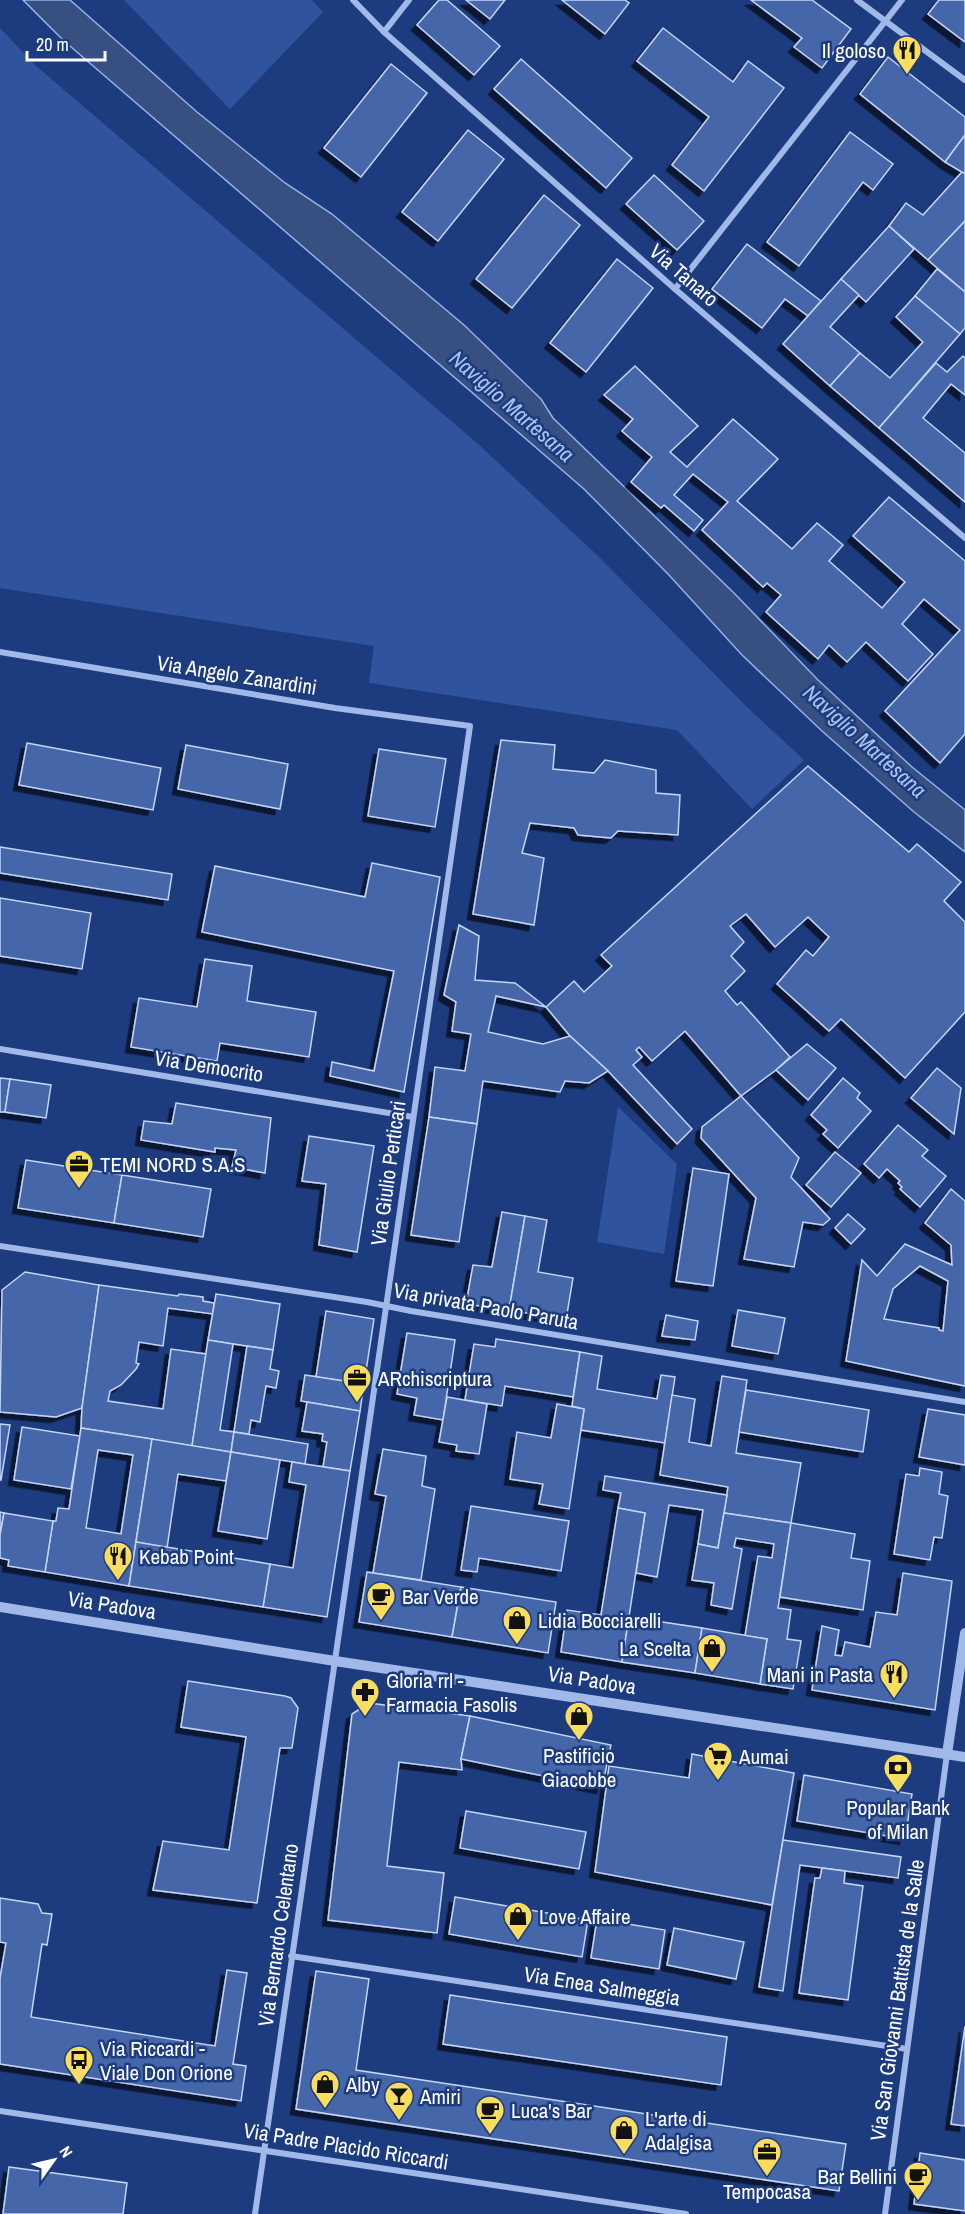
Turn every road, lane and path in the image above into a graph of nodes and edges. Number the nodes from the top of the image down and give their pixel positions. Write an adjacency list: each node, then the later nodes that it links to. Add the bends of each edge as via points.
1 (353, 0): 6 (street, Via Tanaro)
2 (409, 0): 6 (street)
3 (857, 0): 5 (street)
4 (902, 0): 5 (street)
5 (885, 22): 7 (street); 8 (street)
6 (384, 32): 8 (street, Via Tanaro)
7 (965, 80)
8 (675, 289): 9 (street, Via Tanaro)
9 (965, 538)
10 (0, 652): 11 (street, Via Angelo Zanardini, via 335,708)
11 (470, 726): 13 (street, Via Giulio Perticari)
12 (0, 1048): 13 (street, Via Democrito)
13 (412, 1117): 15 (street, Via Giulio Perticari)
14 (0, 1246): 15 (street, Via privata Paolo Paruta)
15 (386, 1305): 16 (street, Via privata Paolo Paruta); 19 (street, Via Giulio Perticari)
16 (965, 1402)
17 (0, 1607): 19 (street, Via Padova)
18 (965, 1634): 20 (street)
19 (335, 1661): 20 (street, Via Padova); 22 (street, Via Bernardo Celentano)
20 (947, 1754): 21 (street, Via Padova); 23 (street, Via San Giovanni Battista de la Salle)
21 (965, 1757)
22 (291, 1956): 23 (street, Via Enea Salmeggia); 25 (street, Via Bernardo Celentano)
23 (907, 2049): 28 (street, Via San Giovanni Battista de la Salle)
24 (0, 2111): 25 (street, Via Padre Placido Riccardi)
25 (265, 2151): 26 (street, Via Bernardo Celentano); 27 (street, Via Padre Placido Riccardi)
26 (255, 2214)
27 (686, 2214)
28 (885, 2214)

